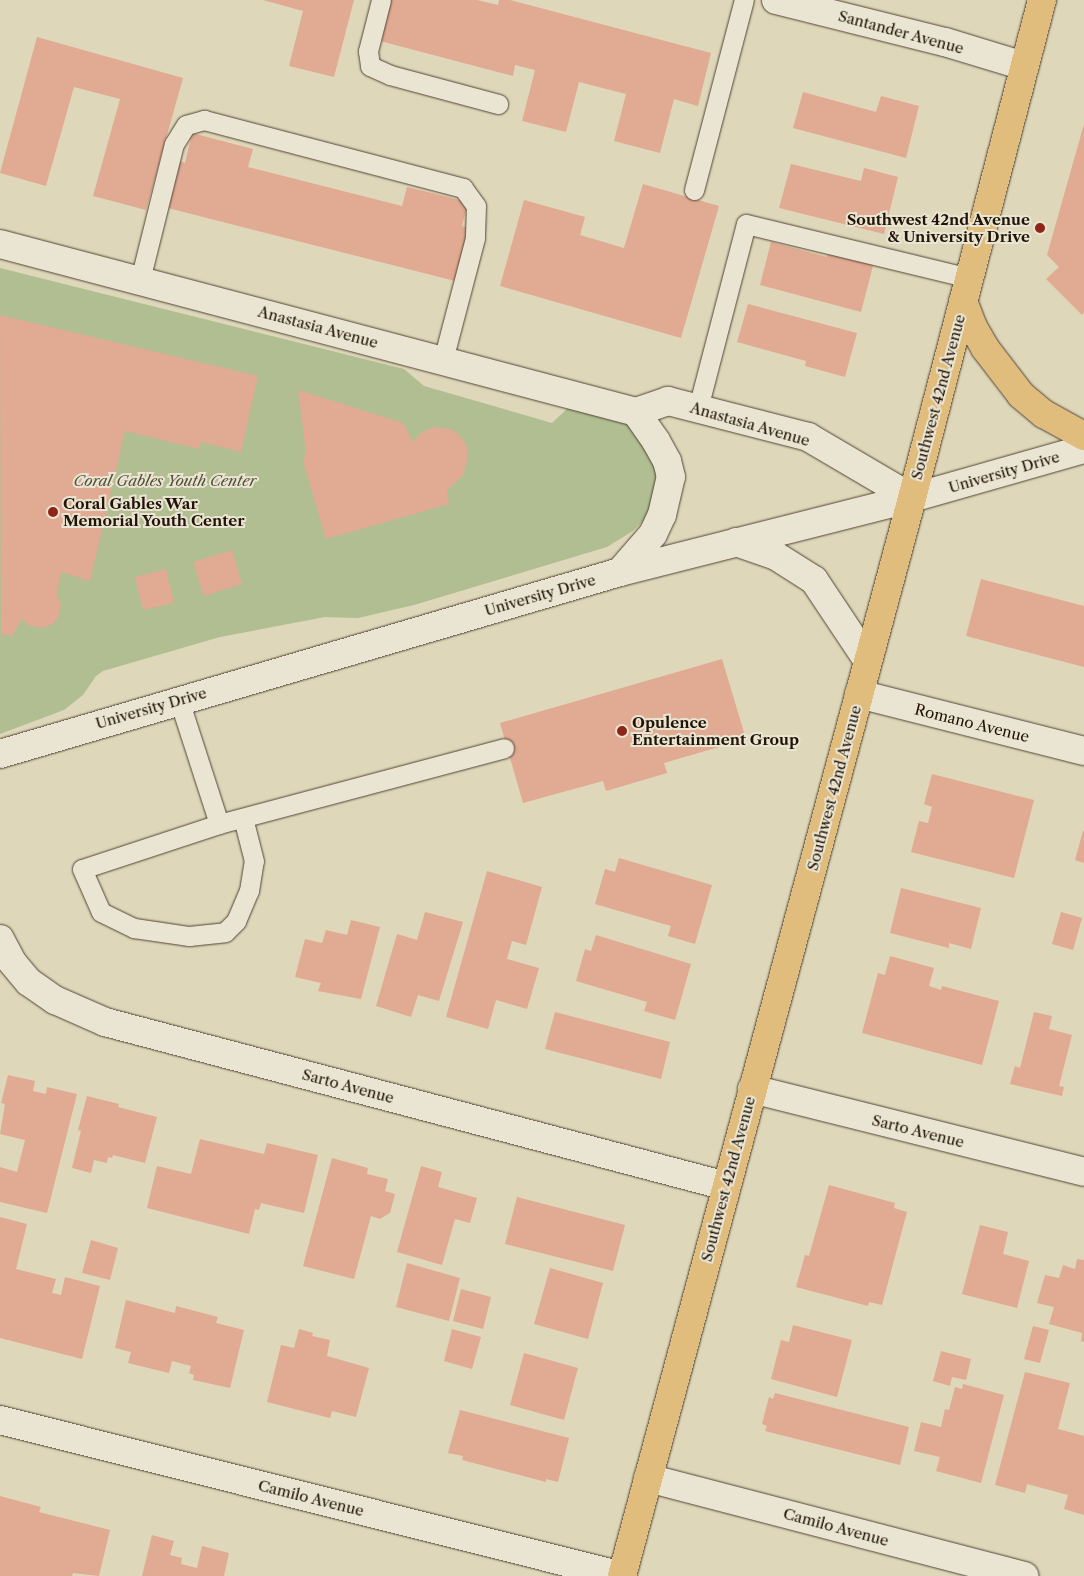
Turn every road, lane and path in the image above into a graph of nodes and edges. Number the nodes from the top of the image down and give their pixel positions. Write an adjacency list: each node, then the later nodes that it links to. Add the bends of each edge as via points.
1 (382, 0): 6 (lane, via 368,51 370,66 390,75)
2 (744, 0): 7 (lane)
3 (776, 0): 5 (street, Santander Avenue, via 945,42)
4 (1042, 0): 5 (main road, Southwest 42nd Avenue)
5 (1024, 66): 10 (main road, Southwest 42nd Avenue)
6 (498, 104)
7 (694, 190)
8 (0, 244): 9 (street, Anastasia Avenue)
9 (140, 280): 11 (street, Anastasia Avenue); 11 (lane, via 174,144 186,125 204,120 463,188 476,206 475,238)
10 (966, 289): 12 (lane, via 746,224); 14 (main road, via 973,327 1021,395 1044,414); 16 (main road, Southwest 42nd Avenue)
11 (443, 360): 13 (street, Anastasia Avenue)
12 (698, 408): 13 (street, Anastasia Avenue, via 668,401); 16 (street, Anastasia Avenue, via 808,437)
13 (636, 412): 18 (street, via 667,461 671,477 662,515 653,534)
14 (1084, 436)
15 (1084, 449): 16 (street, University Drive)
16 (912, 498): 17 (street, University Drive); 19 (main road, Southwest 42nd Avenue)
17 (736, 542): 18 (street, University Drive); 19 (street, via 776,556 814,580)
18 (620, 572): 21 (street, University Drive)
19 (868, 661): 20 (main road, Southwest 42nd Avenue)
20 (859, 694): 24 (street, Romano Avenue); 28 (main road, Southwest 42nd Avenue)
21 (179, 700): 23 (street, University Drive); 26 (lane)
22 (504, 748): 25 (lane)
23 (4, 750)
24 (1084, 751)
25 (243, 818): 26 (lane); 26 (lane, via 254,860 249,891 236,921 225,932 189,936 134,928 101,912 82,869)
26 (219, 824)
27 (0, 939): 30 (street, Sarto Avenue, via 12,962 29,982 55,1000 105,1022)
28 (752, 1089): 29 (street, Sarto Avenue); 30 (main road, Southwest 42nd Avenue)
29 (1084, 1172)
30 (726, 1186): 32 (main road, Southwest 42nd Avenue)
31 (0, 1420): 33 (street, Camilo Avenue)
32 (648, 1478): 33 (main road, Southwest 42nd Avenue); 34 (street, Camilo Avenue)
33 (622, 1576)
34 (1024, 1576)

